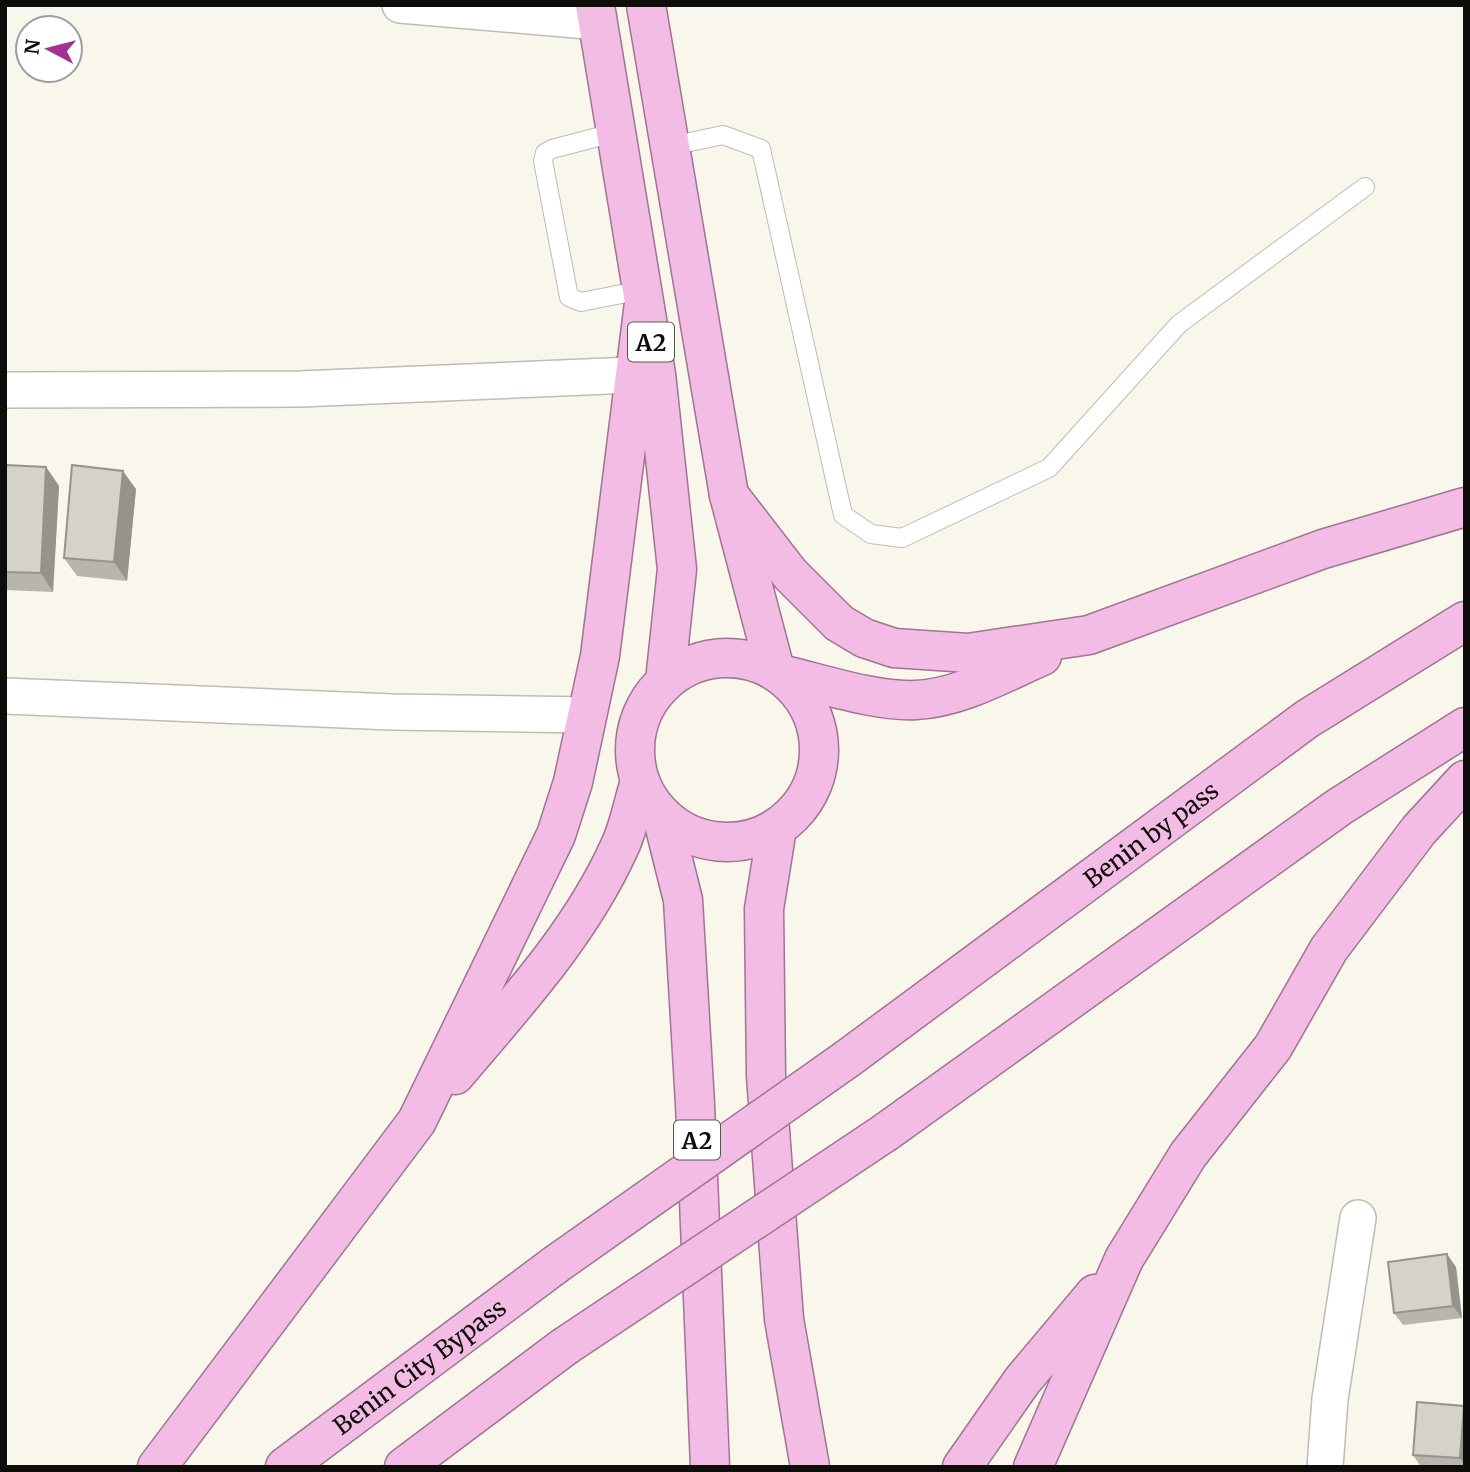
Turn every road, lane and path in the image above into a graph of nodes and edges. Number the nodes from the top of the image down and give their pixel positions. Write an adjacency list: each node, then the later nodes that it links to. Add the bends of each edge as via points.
1 (400, 5): 3 (street)
2 (647, 7): 5 (highway, A2)
3 (596, 13): 4 (highway, A2)
4 (617, 132): 7 (highway, A2); 7 (lane, via 552,149 543,161 569,297 581,302)
5 (671, 146): 6 (lane, via 723,135 761,149 843,515 871,534 902,538 1049,468 1179,324); 10 (highway, A2)
6 (1364, 187)
7 (643, 297): 8 (highway)
8 (646, 374): 9 (street, via 300,389); 15 (highway, A2, via 677,569); 17 (highway)
9 (5, 390)
10 (729, 495): 13 (highway, via 789,575 839,623 864,638 894,648 968,653); 14 (highway, A2)
11 (1465, 507): 13 (highway, via 1323,549)
12 (1465, 621): 26 (highway, Benin by pass, bridge, via 1307,719 847,1059)
13 (1089, 635): 14 (highway, via 971,686 915,700 864,694)
14 (779, 673): 15 (highway, A2, via 748,659 718,656 690,664); 22 (highway, A2, via 801,694 814,716 819,741 818,766 810,790)
15 (665, 681): 20 (highway, A2, via 640,716 635,738)
16 (5, 696): 17 (street)
17 (588, 715): 23 (highway, via 556,835)
18 (1465, 727): 29 (highway, bridge, via 1339,807 886,1132 564,1347)
19 (1465, 780): 25 (highway, via 1419,830 1329,949 1273,1047 1188,1155)
20 (640, 781): 21 (highway, A2); 23 (highway, via 620,847 578,923)
21 (662, 816): 22 (highway, A2, via 705,840 742,841); 30 (highway, A2, via 683,900)
22 (777, 828): 31 (highway, via 764,909 766,1076 784,1319)
23 (417, 1121): 27 (highway)
24 (1358, 1218): 34 (street, via 1330,1399)
25 (1124, 1259): 32 (highway, via 1022,1381); 33 (highway)
26 (555, 1265): 28 (highway, Benin City Bypass)
27 (157, 1467)
28 (285, 1467)
29 (404, 1467)
30 (710, 1467)
31 (810, 1467)
32 (962, 1467)
33 (1033, 1467)
34 (1325, 1467)

